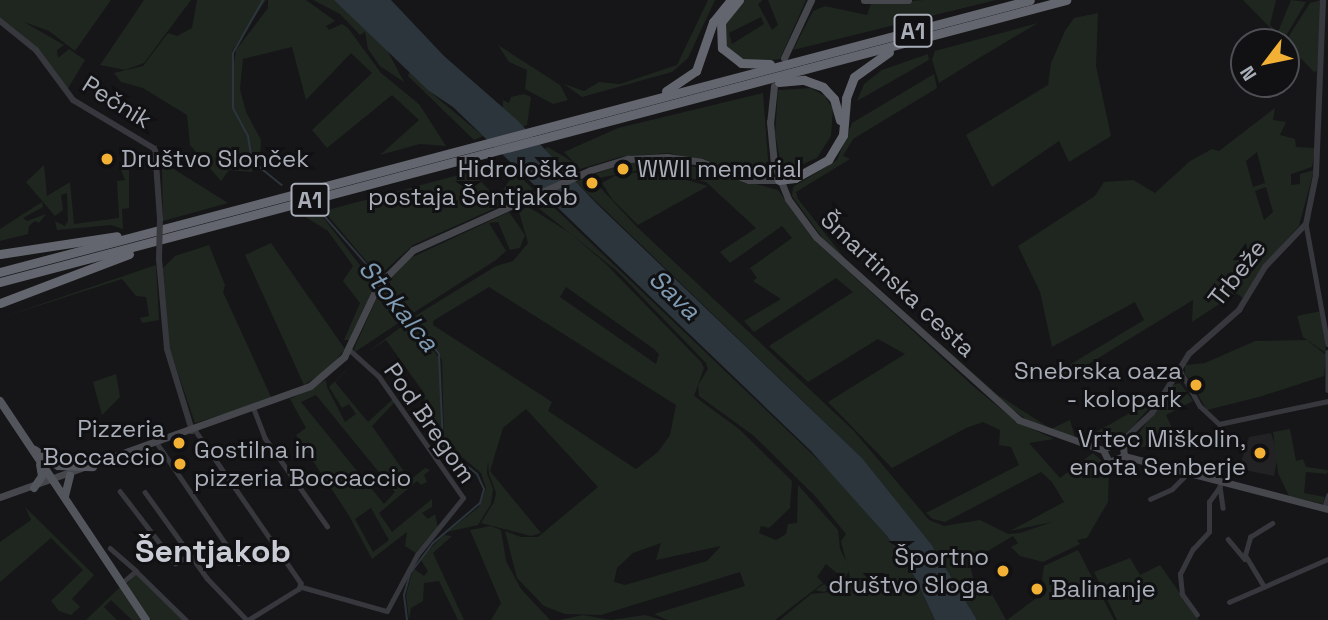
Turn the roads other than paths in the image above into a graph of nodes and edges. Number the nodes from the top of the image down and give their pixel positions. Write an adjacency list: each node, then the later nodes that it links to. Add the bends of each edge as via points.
1 (731, 0): 15 (highway, via 713,22 701,64 691,77 675,88)
2 (739, 0): 12 (highway, via 719,27 726,53 750,66)
3 (811, 0): 11 (main road)
4 (864, 0): 5 (main road)
5 (908, 0)
6 (1030, 0): 12 (highway, A1)
7 (1066, 0): 10 (highway, A1)
8 (1323, 0): 18 (street, via 1316,175)
9 (0, 22): 33 (street, Pečnik, bridge, via 46,62 73,100 155,149 164,332)
10 (923, 38): 13 (highway, A1); 17 (highway, via 860,69 847,93 845,129 835,152 810,172)
11 (785, 58)
12 (796, 62): 15 (highway, A1)
13 (743, 86): 16 (highway, A1, via 547,138); 17 (highway, via 809,81 823,87 837,104 840,128 831,149 815,164)
14 (774, 86): 17 (main road, Šmartinska cesta, via 770,135)
15 (604, 113): 16 (highway, A1)
16 (447, 159): 19 (highway, A1); 20 (highway, A1)
17 (779, 180): 26 (main road, via 749,180 701,162 667,157 628,159 591,170 413,250 378,285); 37 (main road, Šmartinska cesta, via 799,215 825,246 1005,409 1042,431)
18 (1306, 223): 25 (street); 28 (street, Trbeže, via 1265,267 1238,310 1205,337)
19 (150, 233): 21 (highway); 22 (highway, A1)
20 (170, 237): 23 (highway, A1); 24 (highway)
21 (0, 254)
22 (0, 272)
23 (0, 282)
24 (0, 303)
25 (1328, 344)
26 (349, 349): 32 (main road, via 318,382); 64 (street, Pod Bregom, via 396,400 463,498 417,555 387,611)
27 (1328, 352): 29 (street)
28 (1179, 367): 31 (street, via 1200,406 1219,424); 35 (street, Trbeže, via 1152,413)
29 (1328, 390)
30 (0, 401): 36 (main road)
31 (1328, 401)
32 (254, 409): 33 (main road); 55 (street, via 262,435)
33 (194, 431): 34 (main road); 57 (street)
34 (157, 443): 40 (main road); 57 (street, via 239,563)
35 (1120, 443): 37 (main road, via 1109,442); 38 (main road)
36 (31, 446): 39 (main road); 40 (main road, via 58,466)
37 (1103, 450): 38 (main road, Šmartinska cesta, via 1112,463)
38 (1124, 456): 41 (main road)
39 (39, 459): 43 (main road); 45 (main road, via 42,476)
40 (93, 467): 42 (main road)
41 (1189, 472): 44 (main road); 50 (street, via 1172,489)
42 (71, 476): 43 (main road); 51 (main road, via 64,489)
43 (53, 482): 45 (main road); 51 (main road)
44 (1221, 484): 52 (street); 53 (main road); 67 (street, via 1209,502 1209,532 1193,549 1180,574 1182,594)
45 (34, 488): 49 (main road)
46 (120, 491): 59 (street, via 175,563)
47 (145, 492): 59 (street)
48 (1328, 496): 53 (street)
49 (0, 497)
50 (1150, 499)
51 (71, 508): 63 (main road)
52 (1223, 508)
53 (1326, 508)
54 (1272, 523): 61 (street, via 1250,537)
55 (327, 526)
56 (1228, 539): 61 (street, via 1237,555)
57 (276, 546): 64 (street)
58 (110, 548): 62 (street)
59 (190, 556): 70 (street)
60 (1328, 559): 65 (street)
61 (1246, 560): 65 (street)
62 (136, 571): 63 (street); 69 (street)
63 (122, 583): 68 (main road)
64 (302, 587): 70 (street)
65 (1264, 587): 66 (street)
66 (1229, 602)
67 (1197, 615)
68 (146, 620)
69 (186, 620)
70 (248, 620)

